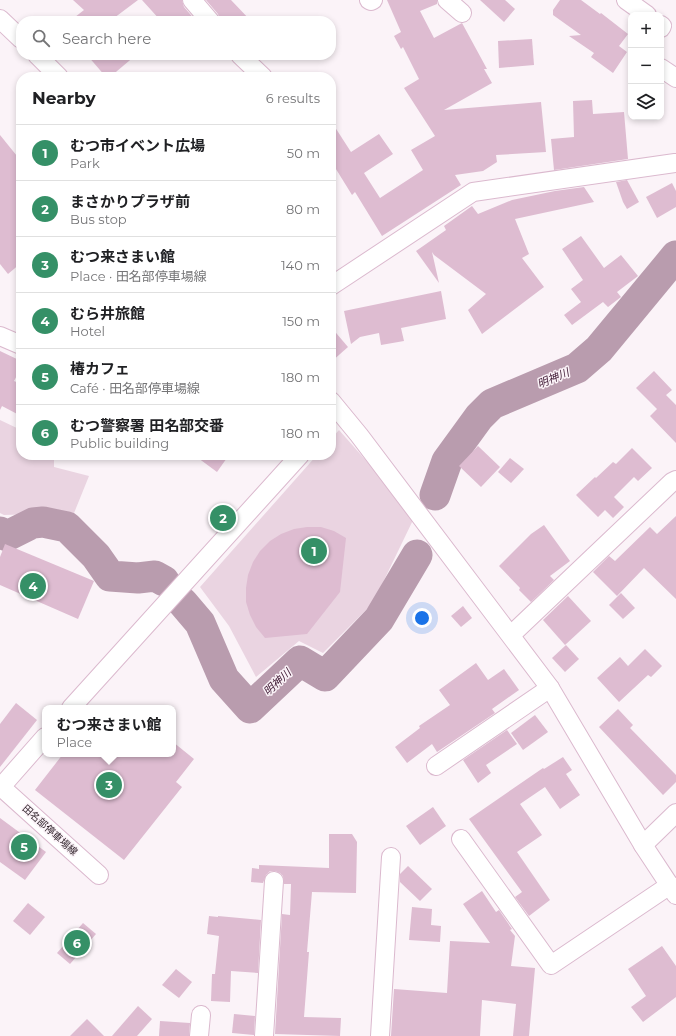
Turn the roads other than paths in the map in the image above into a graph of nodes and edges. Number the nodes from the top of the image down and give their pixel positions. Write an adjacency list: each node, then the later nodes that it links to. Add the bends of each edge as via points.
1 (192, 0): 8 (street)
2 (369, 0): 3 (street)
3 (373, 0)
4 (446, 0): 7 (street)
5 (626, 0): 6 (street)
6 (643, 12)
7 (462, 13)
8 (206, 16)
9 (0, 19): 10 (street)
10 (16, 35)
11 (42, 60): 14 (street)
12 (245, 60): 15 (street)
13 (664, 70): 16 (street)
14 (54, 72)
15 (258, 72)
16 (676, 78)
17 (674, 164): 18 (street, via 474,192)
18 (336, 283)
19 (0, 336): 20 (street)
20 (16, 343)
21 (336, 414): 24 (street)
22 (295, 460): 26 (street)
23 (676, 480): 24 (street)
24 (511, 635): 25 (street)
25 (550, 688): 28 (street); 32 (street)
26 (74, 705)
27 (42, 740): 29 (street)
28 (436, 766)
29 (0, 786): 34 (street, 田名部停車場線)
30 (676, 813): 32 (street)
31 (461, 839): 36 (street, via 552,965)
32 (643, 845): 36 (street)
33 (392, 857): 40 (street)
34 (99, 875)
35 (274, 880): 39 (street)
36 (673, 890)
37 (202, 1015): 38 (street)
38 (199, 1036)
39 (264, 1036)
40 (380, 1036)

